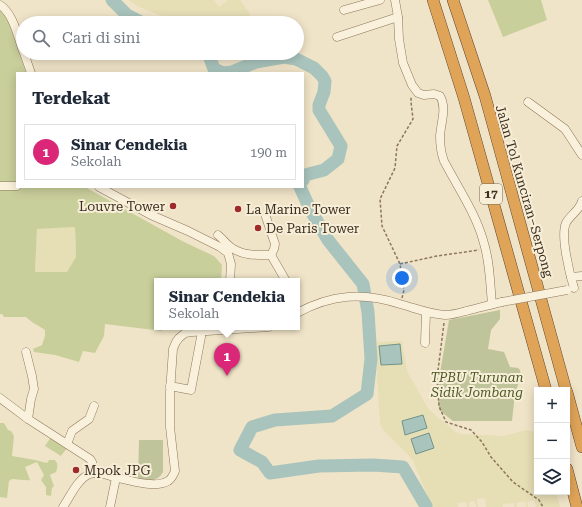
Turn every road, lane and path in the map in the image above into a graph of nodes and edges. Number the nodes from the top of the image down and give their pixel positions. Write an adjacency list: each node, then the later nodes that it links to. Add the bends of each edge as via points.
1 (380, 0): 6 (street)
2 (395, 0): 7 (street)
3 (432, 0): 39 (highway, 17, via 464,98)
4 (453, 0): 40 (highway, Jalan Tol Kunciran–Serpong / 17, via 484,96)
5 (0, 5): 8 (street, via 10,15)
6 (344, 10)
7 (398, 17): 9 (street); 12 (street, via 403,63)
8 (16, 32)
9 (337, 37)
10 (26, 60): 11 (street)
11 (31, 72)
12 (412, 85): 21 (street, via 418,93 434,94 440,96 443,101 441,152 478,224); 23 (path, via 413,119 397,146 395,168 380,199 382,226)
13 (528, 102): 14 (street, via 565,129)
14 (582, 155)
15 (0, 186): 16 (street)
16 (16, 186)
17 (101, 188): 26 (street, via 150,215 220,247 228,253 231,264)
18 (582, 201): 25 (street, via 565,226 566,258)
19 (266, 217): 22 (street, via 275,244)
20 (218, 235): 22 (street, via 241,253)
21 (486, 249): 23 (path); 30 (street)
22 (270, 255): 27 (street)
23 (400, 264): 29 (path, via 404,290)
24 (582, 276): 25 (street)
25 (570, 277): 28 (street)
26 (230, 278)
27 (284, 278)
28 (574, 289): 30 (street, bridge)
29 (400, 304): 31 (street, via 381,298 360,296 331,299); 32 (street)
30 (492, 304): 33 (street)
31 (300, 309)
32 (426, 312): 33 (street); 36 (street)
33 (445, 315): 52 (path, via 437,378 439,406 446,422 471,430 513,482 539,500)
34 (214, 330): 35 (street)
35 (201, 332): 38 (street, via 185,334 176,342 173,349); 38 (street, via 191,390)
36 (425, 343)
37 (26, 352): 44 (street, via 34,389)
38 (170, 386): 48 (street, via 173,476 164,483 154,484)
39 (545, 387)
40 (566, 387)
41 (0, 398): 44 (street)
42 (570, 402): 46 (highway, Jalan Tol Kunciran–Serpong / 17)
43 (94, 406): 45 (street, via 89,419 72,431)
44 (28, 419): 45 (street)
45 (67, 444): 47 (street, via 90,459)
46 (582, 447)
47 (94, 473): 48 (street); 50 (street, via 80,481)
48 (116, 478): 51 (street)
49 (570, 480): 53 (highway)
50 (63, 507)
51 (110, 507)
52 (543, 507)
53 (577, 507)

